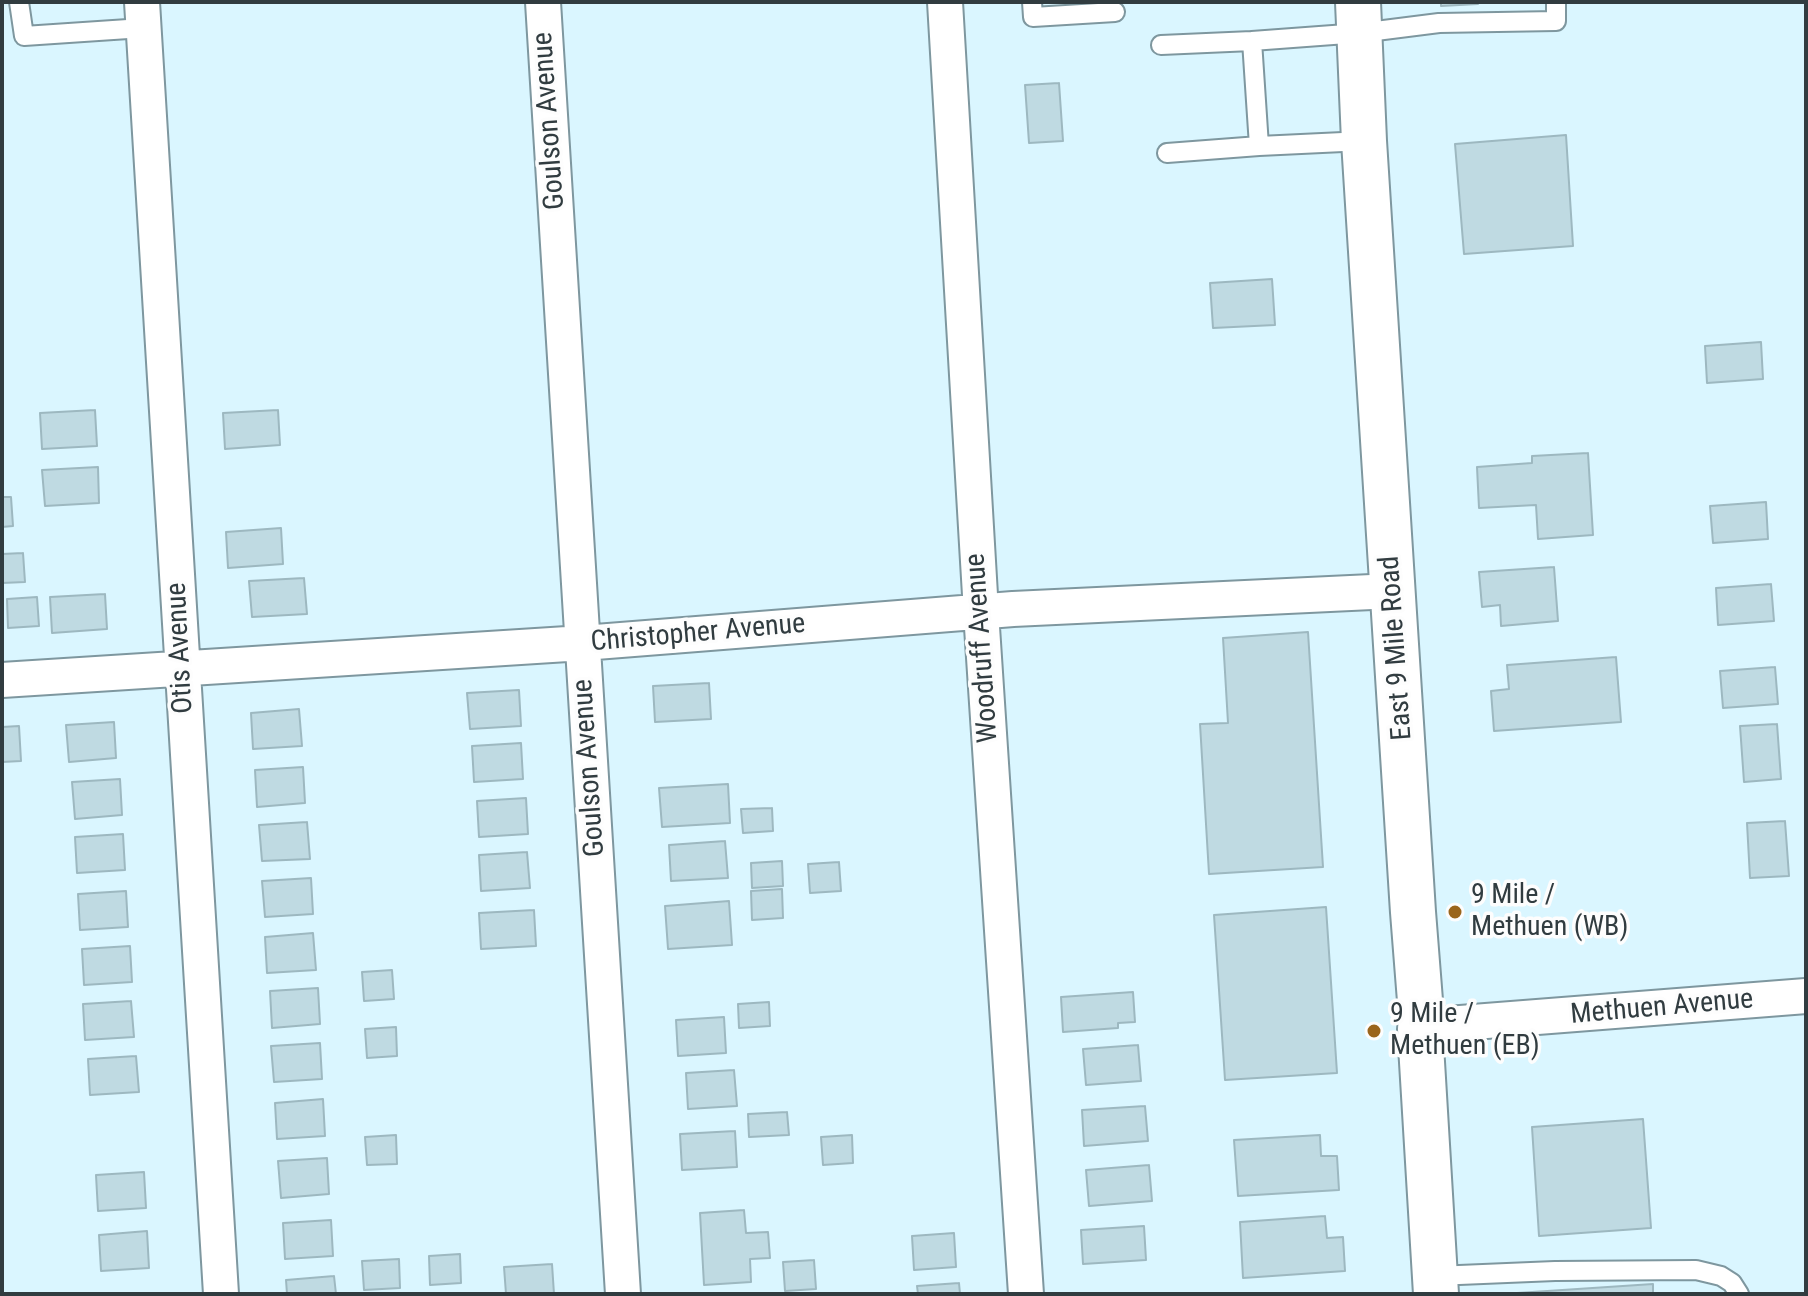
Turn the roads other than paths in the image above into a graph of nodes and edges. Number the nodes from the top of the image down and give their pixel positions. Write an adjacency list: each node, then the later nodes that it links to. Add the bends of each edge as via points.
1 (19, 2): 7 (lane, via 24,36)
2 (543, 2): 16 (street, Goulson Avenue)
3 (945, 2): 15 (street, Woodruff Avenue)
4 (1032, 2): 6 (lane, via 1033,17)
5 (1556, 2): 8 (lane, via 1556,21)
6 (1115, 12)
7 (143, 15): 17 (street, Otis Avenue)
8 (1359, 18): 9 (lane); 11 (main road, East 9 Mile Road)
9 (1252, 41): 10 (lane); 12 (lane)
10 (1161, 45)
11 (1364, 141): 12 (lane); 14 (main road, East 9 Mile Road)
12 (1259, 146): 13 (lane)
13 (1167, 153)
14 (1393, 591): 15 (street, Christopher Avenue); 20 (main road, East 9 Mile Road)
15 (981, 612): 16 (street, Christopher Avenue); 24 (street, Woodruff Avenue)
16 (583, 643): 17 (street, Christopher Avenue); 23 (street, Goulson Avenue)
17 (182, 669): 18 (street, Christopher Avenue); 22 (street, Otis Avenue)
18 (2, 680)
19 (1806, 996): 20 (street, Methuen Avenue)
20 (1422, 1026): 21 (main road, East 9 Mile Road)
21 (1436, 1285): 25 (lane, via 1555,1271 1696,1270 1721,1276)
22 (221, 1294)
23 (623, 1294)
24 (1026, 1294)
25 (1739, 1294)

